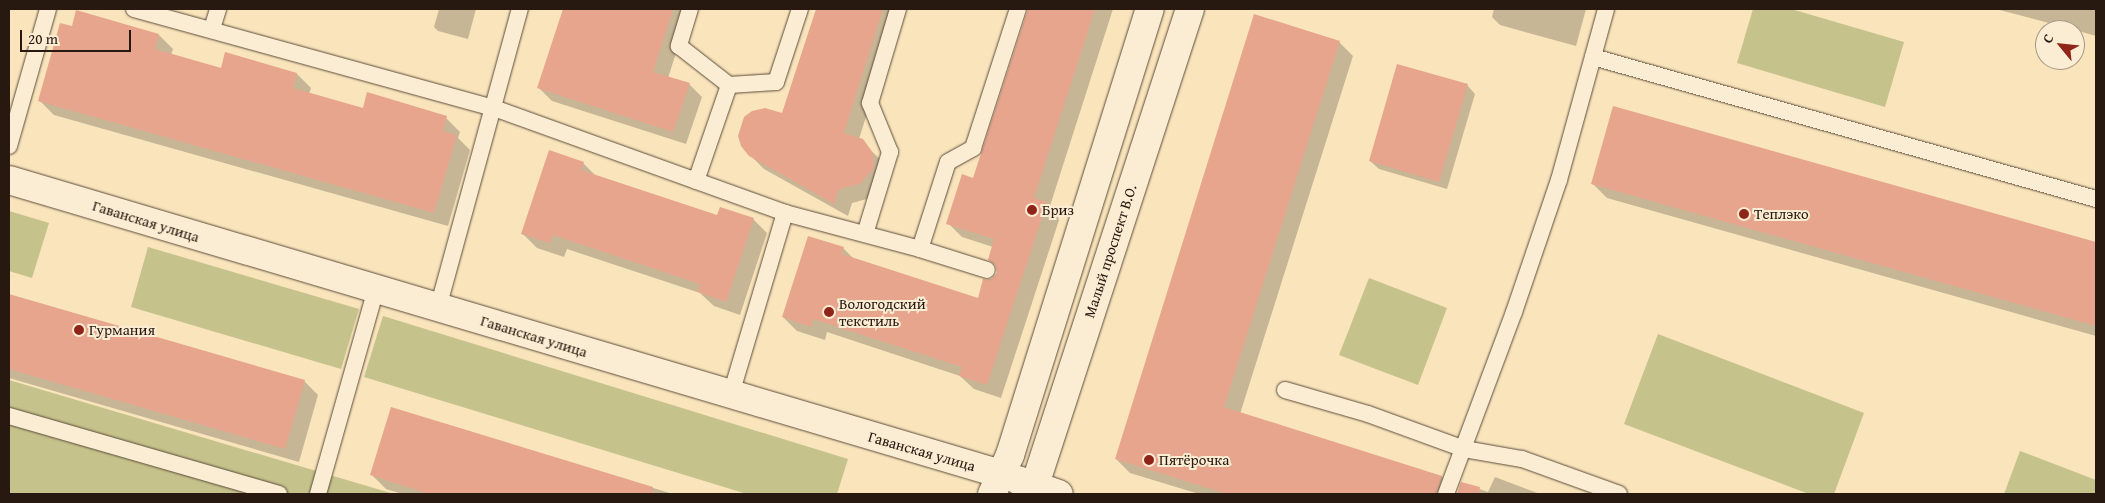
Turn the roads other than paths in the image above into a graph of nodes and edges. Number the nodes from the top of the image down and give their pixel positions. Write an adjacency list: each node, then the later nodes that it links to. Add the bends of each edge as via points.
1 (48, 9): 16 (lane)
2 (134, 9): 12 (lane)
3 (218, 9): 12 (lane)
4 (520, 9): 15 (lane)
5 (690, 9): 14 (lane, via 678,46)
6 (800, 9): 14 (lane, via 776,82)
7 (898, 9): 21 (lane, via 870,103 890,152)
8 (1018, 9): 22 (lane, via 973,148 948,162)
9 (1150, 9): 30 (street, via 1010,454)
10 (1190, 9): 31 (street, Малый проспект В.О.)
11 (1606, 9): 13 (lane)
12 (212, 29): 15 (lane)
13 (1593, 57): 19 (lane); 29 (lane, via 1558,180)
14 (729, 85): 18 (lane)
15 (491, 107): 18 (lane); 25 (lane)
16 (9, 146)
17 (9, 180): 24 (street, Гаванская улица)
18 (696, 181): 20 (lane)
19 (2096, 199)
20 (785, 214): 21 (lane); 27 (lane)
21 (865, 234): 22 (lane)
22 (920, 249): 23 (lane)
23 (987, 270)
24 (376, 289): 25 (street, Гаванская улица); 33 (lane)
25 (438, 308): 27 (street, Гаванская улица)
26 (1285, 390): 29 (lane, via 1368,414)
27 (731, 394): 30 (street, Гаванская улица)
28 (9, 416): 32 (lane)
29 (1464, 448): 34 (lane); 35 (lane, via 1522,458)
30 (997, 484): 31 (street, Гаванская улица)
31 (1042, 491)
32 (279, 494)
33 (318, 494)
34 (1446, 494)
35 (1619, 494)

